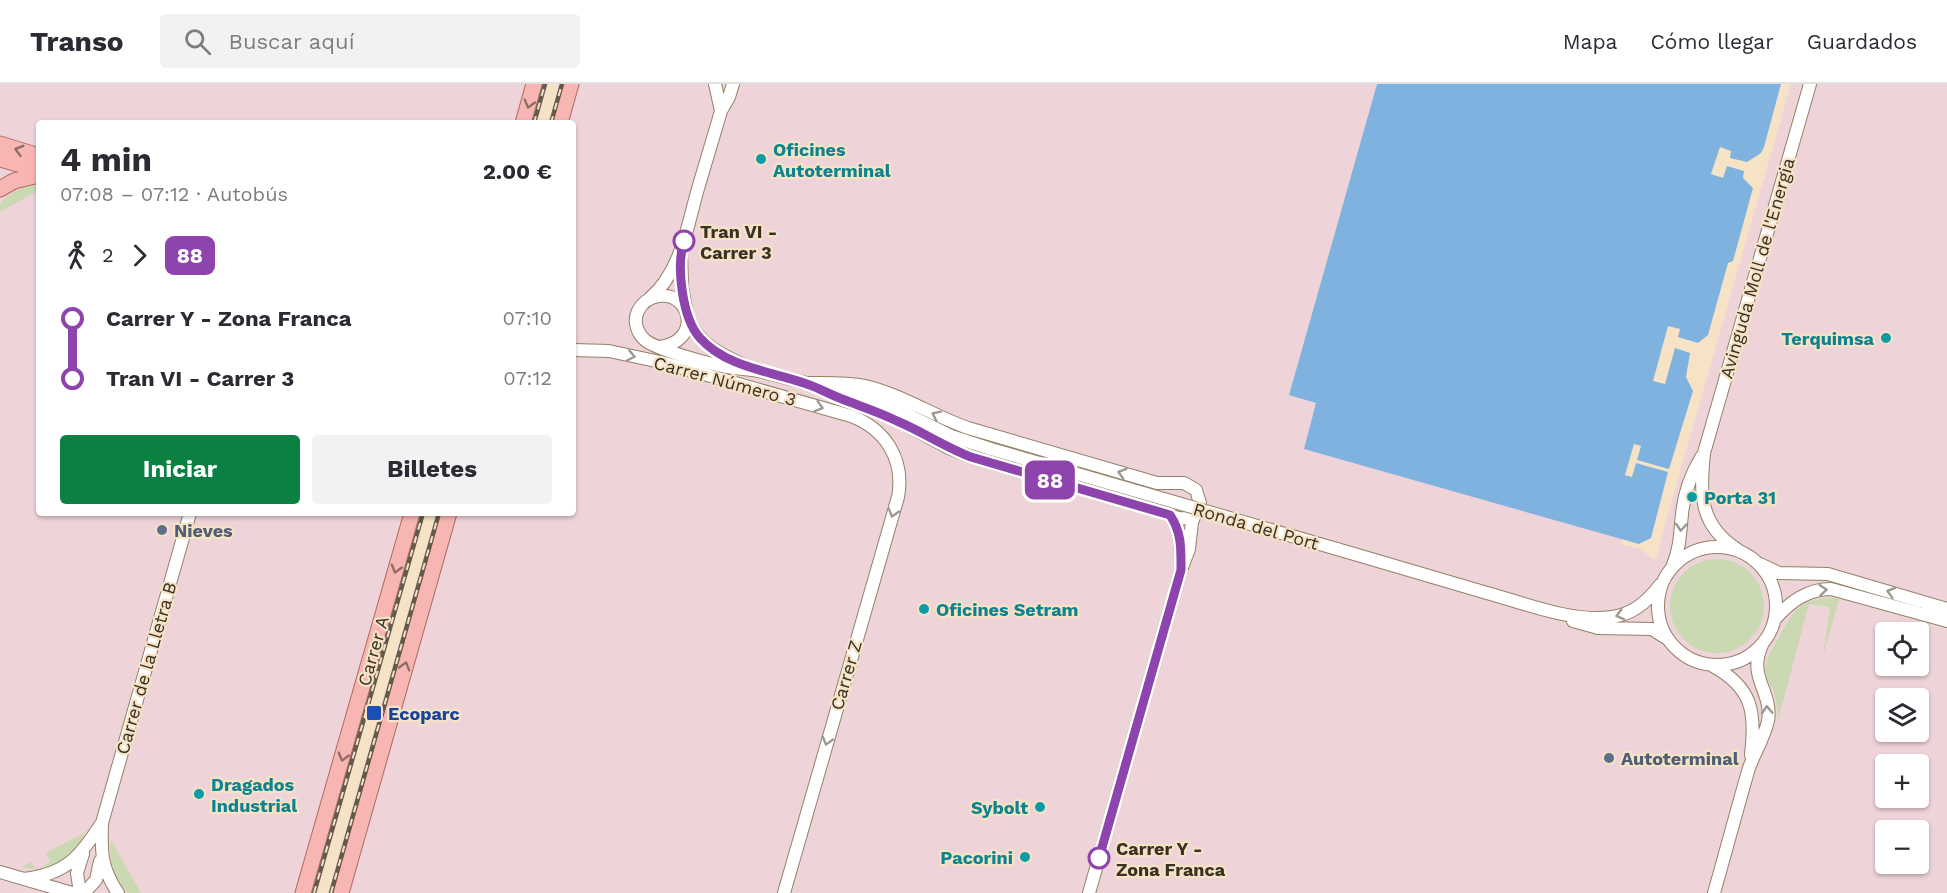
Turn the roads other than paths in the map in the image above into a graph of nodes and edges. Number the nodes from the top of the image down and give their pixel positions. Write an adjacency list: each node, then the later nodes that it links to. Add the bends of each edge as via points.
1 (534, 84): 7 (main road, one-way to 7)
2 (571, 84): 8 (main road)
3 (716, 84): 6 (street)
4 (733, 84): 6 (street)
5 (1810, 84): 22 (street, Avinguda Moll de l'Energia)
6 (721, 111): 15 (street)
7 (524, 120)
8 (561, 120)
9 (0, 144): 10 (main road, one-way to 9)
10 (36, 155)
11 (0, 159): 12 (main road)
12 (36, 169)
13 (36, 176): 14 (main road)
14 (0, 189)
15 (681, 248): 16 (street, via 663,283); 17 (street)
16 (646, 301): 17 (street, via 666,296 677,300); 18 (street, via 637,312 636,327 646,341)
17 (687, 314): 18 (street, via 687,328 681,339); 20 (street, Carrer Número 3, via 696,333 709,346)
18 (659, 347): 20 (street, via 726,367)
19 (576, 350): 23 (street, Carrer Número 3, one-way to 23, via 609,351 665,363 851,416 872,426)
20 (756, 371): 21 (street, Ronda del Port)
21 (804, 383): 24 (street, one-way to 21, via 1158,483 968,428 865,386); 26 (street, via 897,420 971,457); 35 (street, Ronda del Port, bridge, via 882,402 951,436 991,449)
22 (1704, 453): 30 (street, via 1701,490 1706,514 1724,541); 33 (street, one-way to 33, via 1690,478 1680,544)
23 (895, 456): 52 (street, Carrer Z, one-way to 52, via 900,478 898,497)
24 (1179, 483): 25 (street, via 1196,490 1200,503); 26 (street, via 1169,488 1164,498)
25 (1196, 512): 26 (street, via 1184,519); 32 (street)
26 (1170, 515): 32 (street, via 1181,540)
27 (189, 516): 42 (street, Carrer de la Lletra B)
28 (411, 516): 50 (main road, Carrer A, one-way to 50)
29 (448, 516): 51 (main road, Carrer A, one-way to 29)
30 (1738, 550): 31 (street); 33 (street, via 1712,546 1701,549 1689,554)
31 (1758, 563): 34 (street, one-way to 31, via 1828,574 1779,573); 36 (street, via 1772,584)
32 (1181, 570): 53 (street)
33 (1668, 574): 35 (street, one-way to 35, via 1644,603 1622,615 1595,618); 38 (street, via 1658,606)
34 (1947, 609)
35 (1553, 612): 38 (street, via 1590,626 1652,629)
36 (1775, 620): 37 (street, one-way to 37, via 1798,598 1816,590 1832,589); 39 (street)
37 (1947, 621)
38 (1668, 640): 40 (street, via 1688,658)
39 (1763, 642): 40 (street, via 1740,660); 41 (street, one-way to 39, via 1764,736 1768,714 1757,673)
40 (1711, 665): 41 (street, via 1736,682 1748,698 1754,729)
41 (1750, 765): 54 (street)
42 (102, 823): 43 (street); 44 (street)
43 (86, 848): 46 (street, via 65,867); 48 (street, via 77,873)
44 (101, 852): 48 (street, via 96,880); 49 (street, via 108,877)
45 (0, 872): 46 (street)
46 (24, 879): 47 (street)
47 (72, 893)
48 (82, 893)
49 (118, 893)
50 (303, 893)
51 (341, 893)
52 (784, 893)
53 (1089, 893)
54 (1714, 893)

